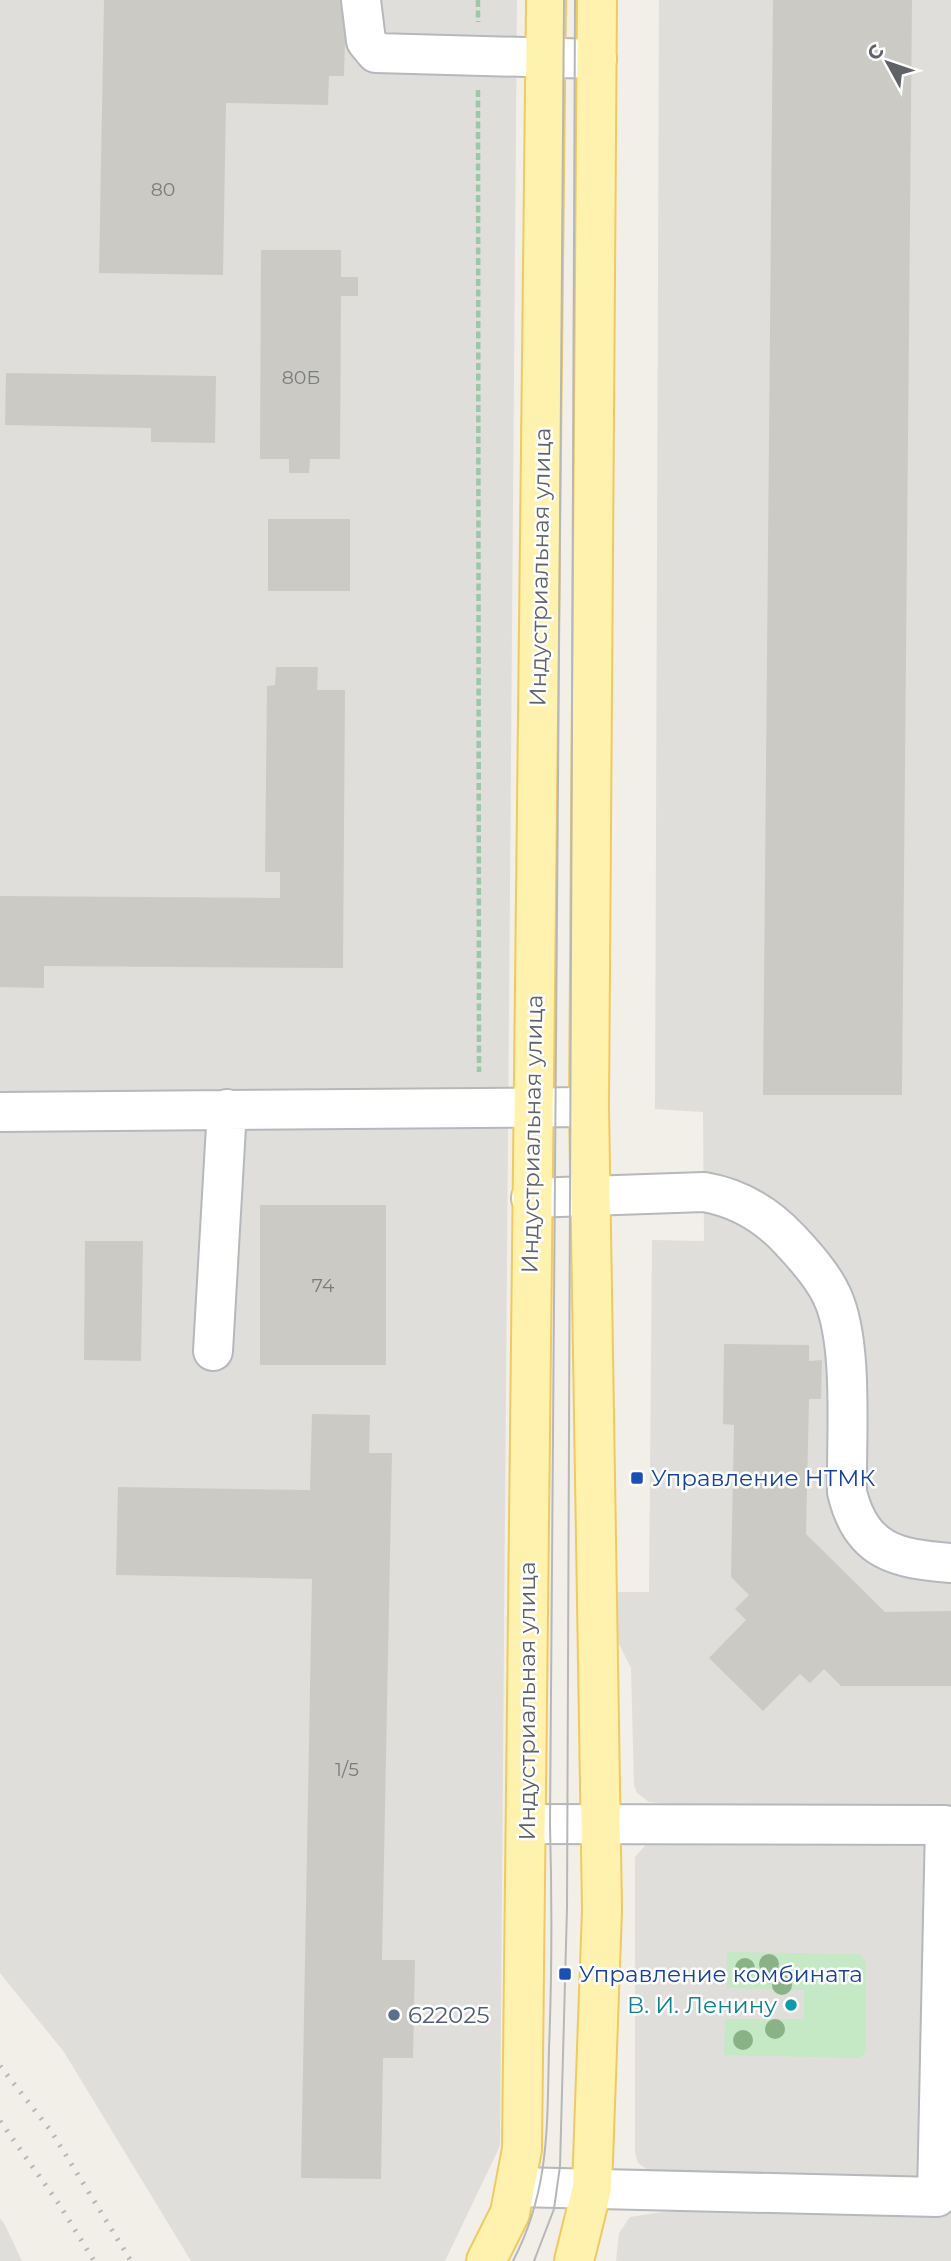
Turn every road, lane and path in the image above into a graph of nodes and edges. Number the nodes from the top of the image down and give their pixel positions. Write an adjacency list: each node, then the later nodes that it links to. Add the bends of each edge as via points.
1 (360, 0): 5 (lane, via 366,41 376,53)
2 (478, 0): 5 (path)
3 (546, 0): 6 (main road, Индустриальная улица)
4 (597, 0): 7 (main road)
5 (478, 57): 6 (lane); 8 (path)
6 (547, 58): 7 (lane); 9 (main road, Индустриальная улица)
7 (597, 59): 10 (main road)
8 (479, 1107): 9 (lane); 11 (lane)
9 (533, 1107): 10 (lane); 14 (main road, Индустриальная улица)
10 (589, 1107): 13 (main road)
11 (227, 1109): 12 (lane); 15 (lane)
12 (0, 1112)
13 (590, 1197): 14 (lane); 16 (lane, via 704,1192 748,1205 775,1223 831,1293 841,1321 847,1492 852,1513 881,1548 908,1560); 18 (main road)
14 (531, 1198): 17 (main road, Индустриальная улица)
15 (213, 1351)
16 (951, 1563)
17 (526, 1824): 18 (lane); 20 (main road, Индустриальная улица, via 522,2149)
18 (599, 1824): 19 (lane); 21 (main road, via 602,1910)
19 (948, 1825): 22 (lane)
20 (517, 2187): 21 (lane); 23 (main road, Индустриальная улица, via 500,2237)
21 (592, 2188): 22 (lane); 24 (main road)
22 (944, 2197)
23 (486, 2261)
24 (574, 2261)

